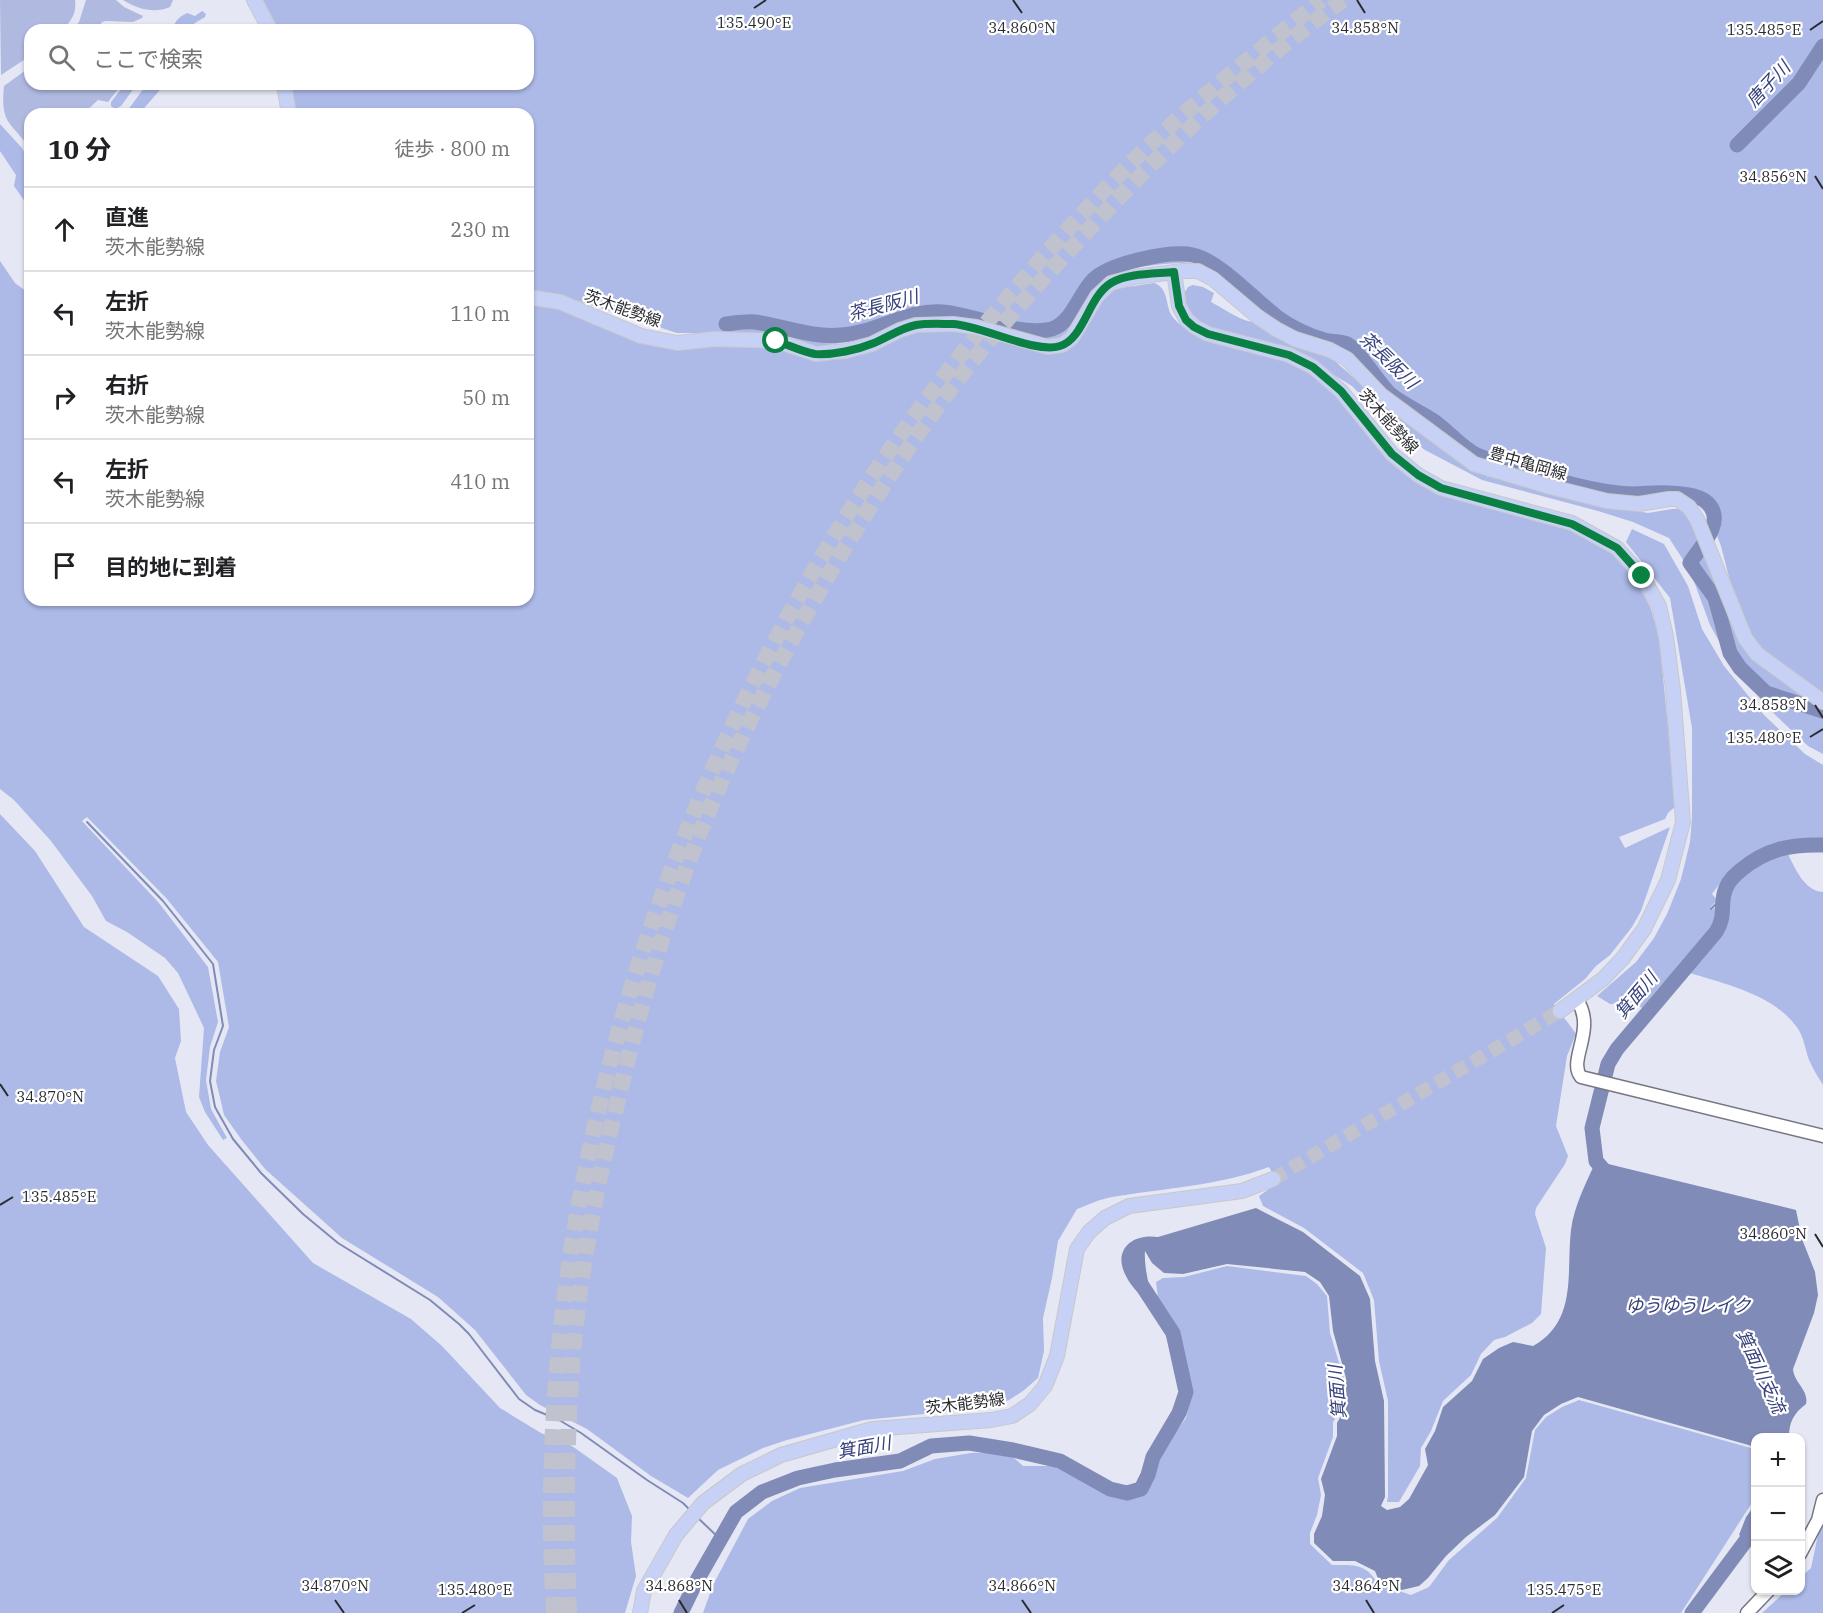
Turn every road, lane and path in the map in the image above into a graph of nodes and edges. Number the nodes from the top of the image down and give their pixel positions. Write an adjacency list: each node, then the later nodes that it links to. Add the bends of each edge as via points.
1 (254, 0): 2 (main road)
2 (267, 24)
3 (285, 90): 4 (main road)
4 (288, 108)
5 (1174, 272): 6 (main road, 茨木能勢線, via 1111,283 1097,296 1072,338 1062,345 1048,347 953,324 916,325 872,344 816,354 776,341 715,339 677,343 641,336 560,302); 7 (main road, 豊中亀岡線, via 1195,271 1208,276 1276,329 1347,359 1381,395 1474,464 1607,501 1633,504 1680,500 1693,512 1745,638 1757,654); 8 (main road, 茨木能勢線, via 1179,306 1194,327 1289,355 1313,367 1341,391 1392,454 1441,488 1572,524 1617,548 1642,576 1659,606 1666,636 1683,822 1661,896 1651,916 1623,958)
6 (534, 298)
7 (1823, 702)
8 (1579, 998): 9 (main road, 茨木能勢線); 10 (street, via 1585,1022 1577,1070 1581,1077)
9 (1560, 1011)
10 (1823, 1136)
11 (1273, 1179): 15 (main road, 茨木能勢線, via 1242,1191 1129,1206 1105,1218 1077,1248 1057,1356 1045,1386 1030,1404 1012,1416 991,1420 872,1429 782,1455 742,1474 703,1503 676,1535 644,1591)
12 (1823, 1500): 13 (street)
13 (1805, 1545)
14 (1764, 1595): 16 (street)
15 (640, 1613)
16 (1747, 1613)

